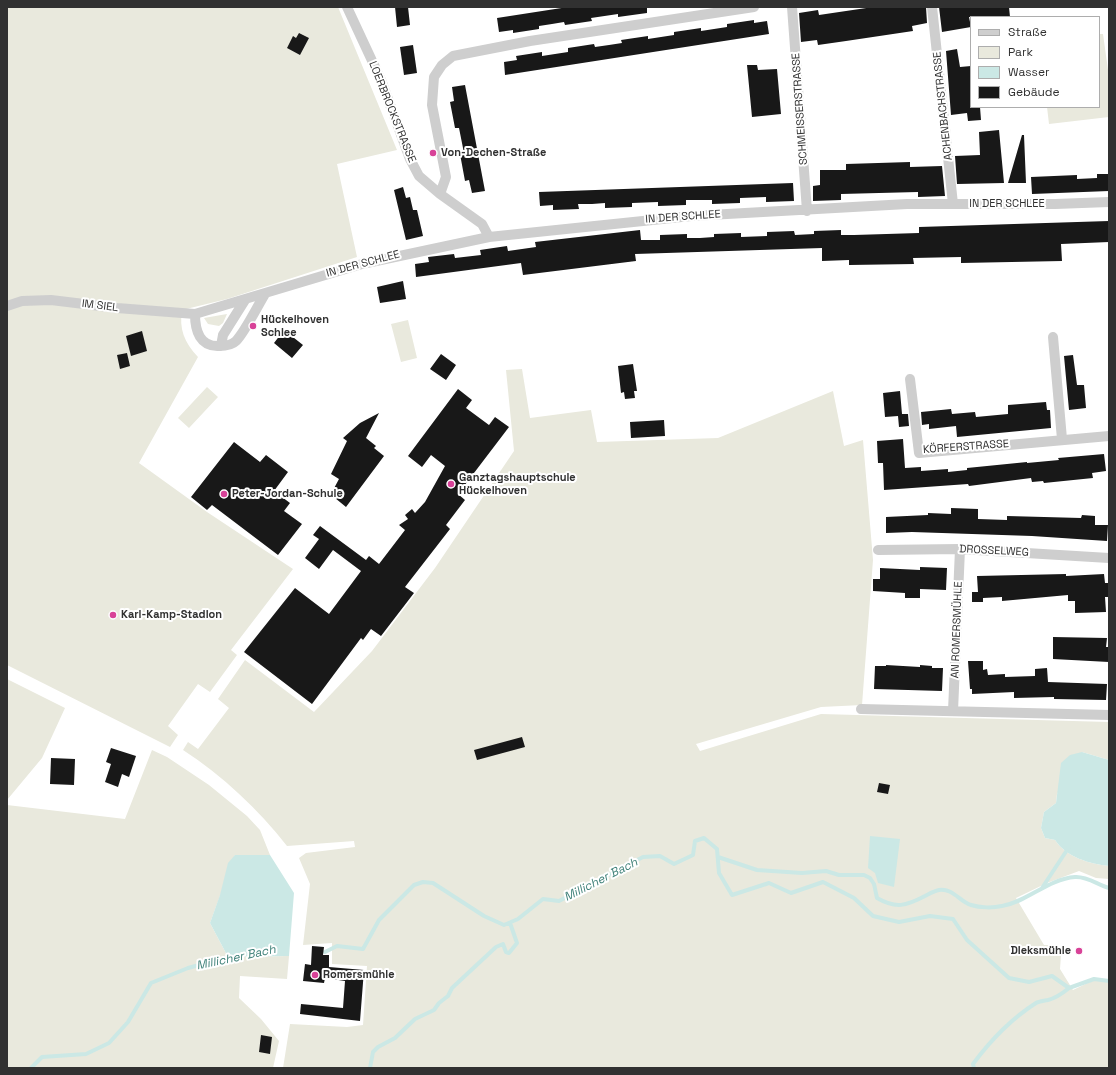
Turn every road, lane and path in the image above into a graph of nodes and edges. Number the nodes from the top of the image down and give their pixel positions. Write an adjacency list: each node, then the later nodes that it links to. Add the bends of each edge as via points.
1 (347, 7): 5 (street, LOERBROCKSTRASSE, via 381,80 410,159 419,176)
2 (754, 7): 5 (street, via 453,56 434,77 432,105 446,177)
3 (792, 7): 8 (street, SCHMEISSERSTRASSE)
4 (932, 7): 7 (street, ACHENBACHSTRASSE)
5 (440, 194): 9 (street, LOERBROCKSTRASSE, via 482,224)
6 (1109, 202): 7 (street, IN DER SCHLEE)
7 (953, 204): 8 (street, IN DER SCHLEE)
8 (807, 210): 9 (street, IN DER SCHLEE, via 691,216)
9 (489, 237): 10 (street, IN DER SCHLEE, via 362,264)
10 (266, 294): 11 (street, IN DER SCHLEE); 15 (street, via 236,341)
11 (245, 300): 13 (street, IN DER SCHLEE); 15 (street, via 223,335)
12 (7, 306): 13 (street, IM SIEL, via 22,301 50,300)
13 (195, 314): 15 (street, via 198,334 205,343)
14 (1054, 337): 18 (street)
15 (221, 346)
16 (910, 379): 18 (street, KÖRFERSTRASSE, via 919,453)
17 (1109, 436): 18 (street, KÖRFERSTRASSE)
18 (1062, 439)
19 (960, 549): 20 (street, DROSSELWEG); 21 (street, DROSSELWEG); 23 (street, AN ROMERSMÜHLE)
20 (878, 550)
21 (1109, 558)
22 (861, 709): 23 (street)
23 (953, 711): 24 (street)
24 (1109, 716)

